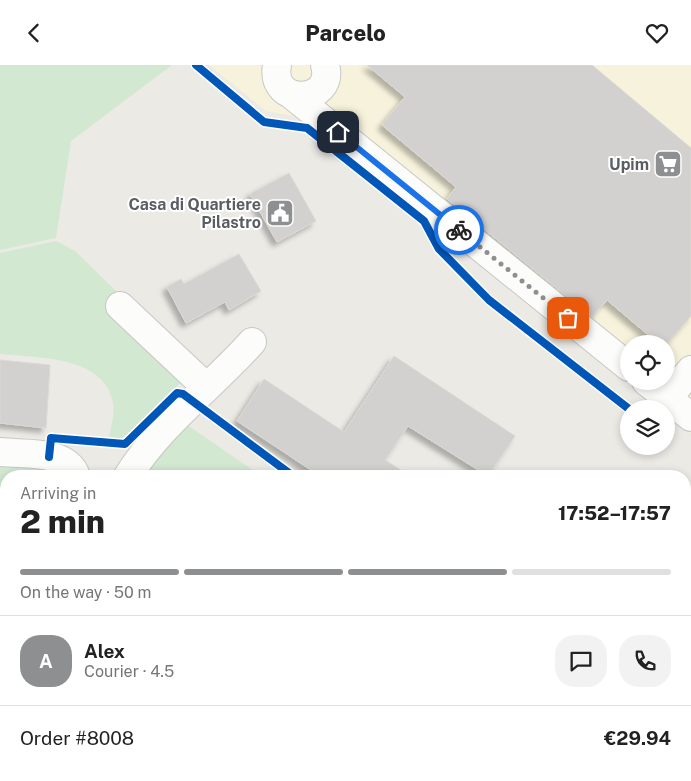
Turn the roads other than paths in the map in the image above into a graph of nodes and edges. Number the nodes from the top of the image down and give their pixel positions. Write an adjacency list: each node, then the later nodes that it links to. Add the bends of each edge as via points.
1 (257, 65): 3 (street)
2 (325, 65): 3 (street, via 326,77 317,91 301,97)
3 (283, 81): 6 (street)
4 (120, 306): 8 (street)
5 (252, 342): 8 (street)
6 (620, 360)
7 (691, 370): 10 (street)
8 (206, 387): 14 (street, via 142,453)
9 (657, 390): 10 (street)
10 (668, 399): 11 (street)
11 (691, 417)
12 (0, 452): 13 (street, via 59,458)
13 (74, 470)
14 (132, 470)

